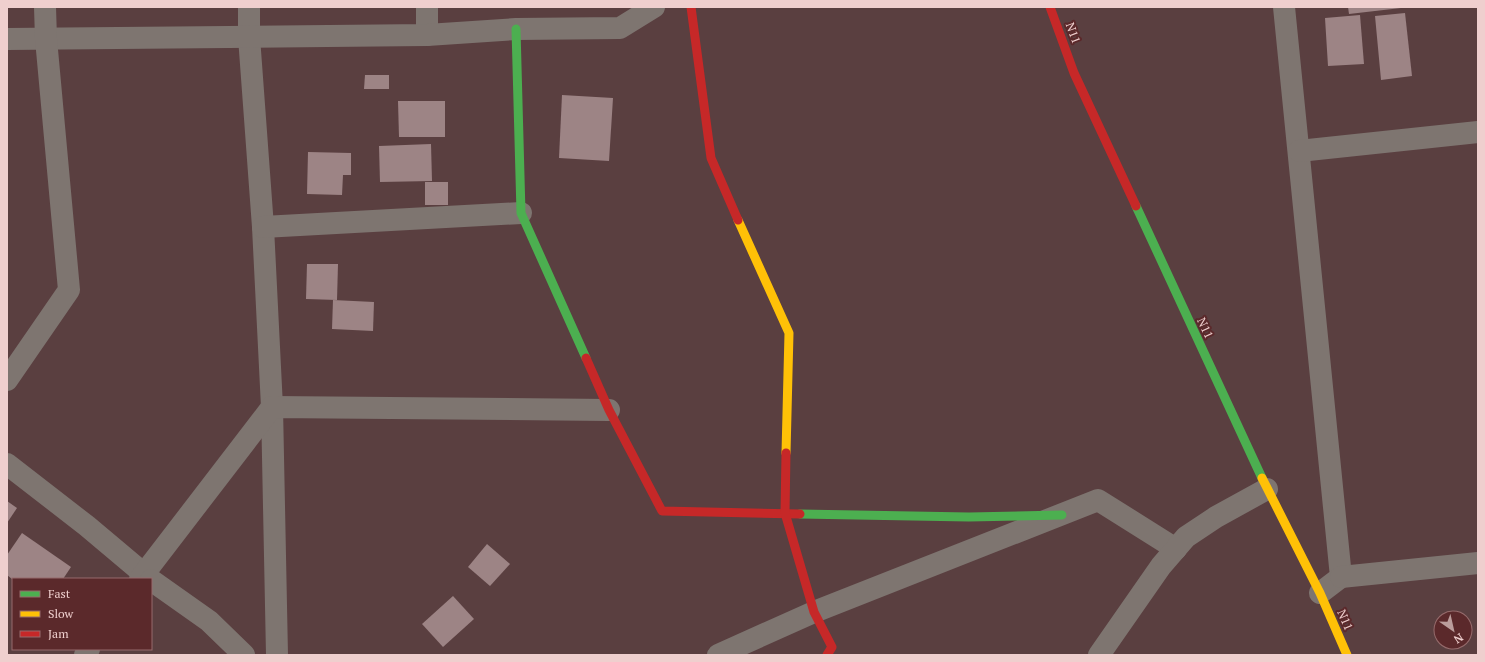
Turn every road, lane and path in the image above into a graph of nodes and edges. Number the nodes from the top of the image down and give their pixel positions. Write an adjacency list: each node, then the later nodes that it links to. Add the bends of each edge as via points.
1 (45, 7): 12 (street)
2 (249, 7): 10 (street)
3 (427, 7): 9 (street)
4 (654, 7): 8 (street, via 620,28)
5 (691, 7): 22 (street, via 712,158 789,333)
6 (1050, 7): 21 (street, N11, via 1074,73)
7 (1284, 7): 14 (street)
8 (516, 29): 9 (street); 15 (street)
9 (427, 34): 10 (street)
10 (250, 37): 12 (street); 16 (street)
11 (7, 39): 12 (street)
12 (46, 39): 17 (street, via 69,290)
13 (1478, 132): 14 (street)
14 (1299, 151): 27 (street)
15 (521, 214): 16 (street); 19 (street)
16 (263, 227): 18 (street)
17 (7, 380)
18 (272, 407): 19 (street); 26 (street); 32 (street)
19 (609, 410): 22 (street, via 662,511)
20 (7, 464): 26 (street, via 87,526)
21 (1267, 489): 24 (street, via 1216,517 1186,537); 29 (street, N11)
22 (785, 513): 23 (street, via 969,518); 30 (street)
23 (1062, 515): 24 (street, via 1098,500); 30 (street)
24 (1176, 549): 35 (street, via 1161,566)
25 (1478, 563): 27 (street)
26 (146, 578)
27 (1340, 578): 29 (street)
28 (152, 582): 31 (street, via 209,621)
29 (1320, 593): 36 (street, N11)
30 (814, 612): 33 (street); 34 (street, via 832,647)
31 (244, 655)
32 (277, 655)
33 (718, 655)
34 (827, 655)
35 (1099, 655)
36 (1347, 655)

